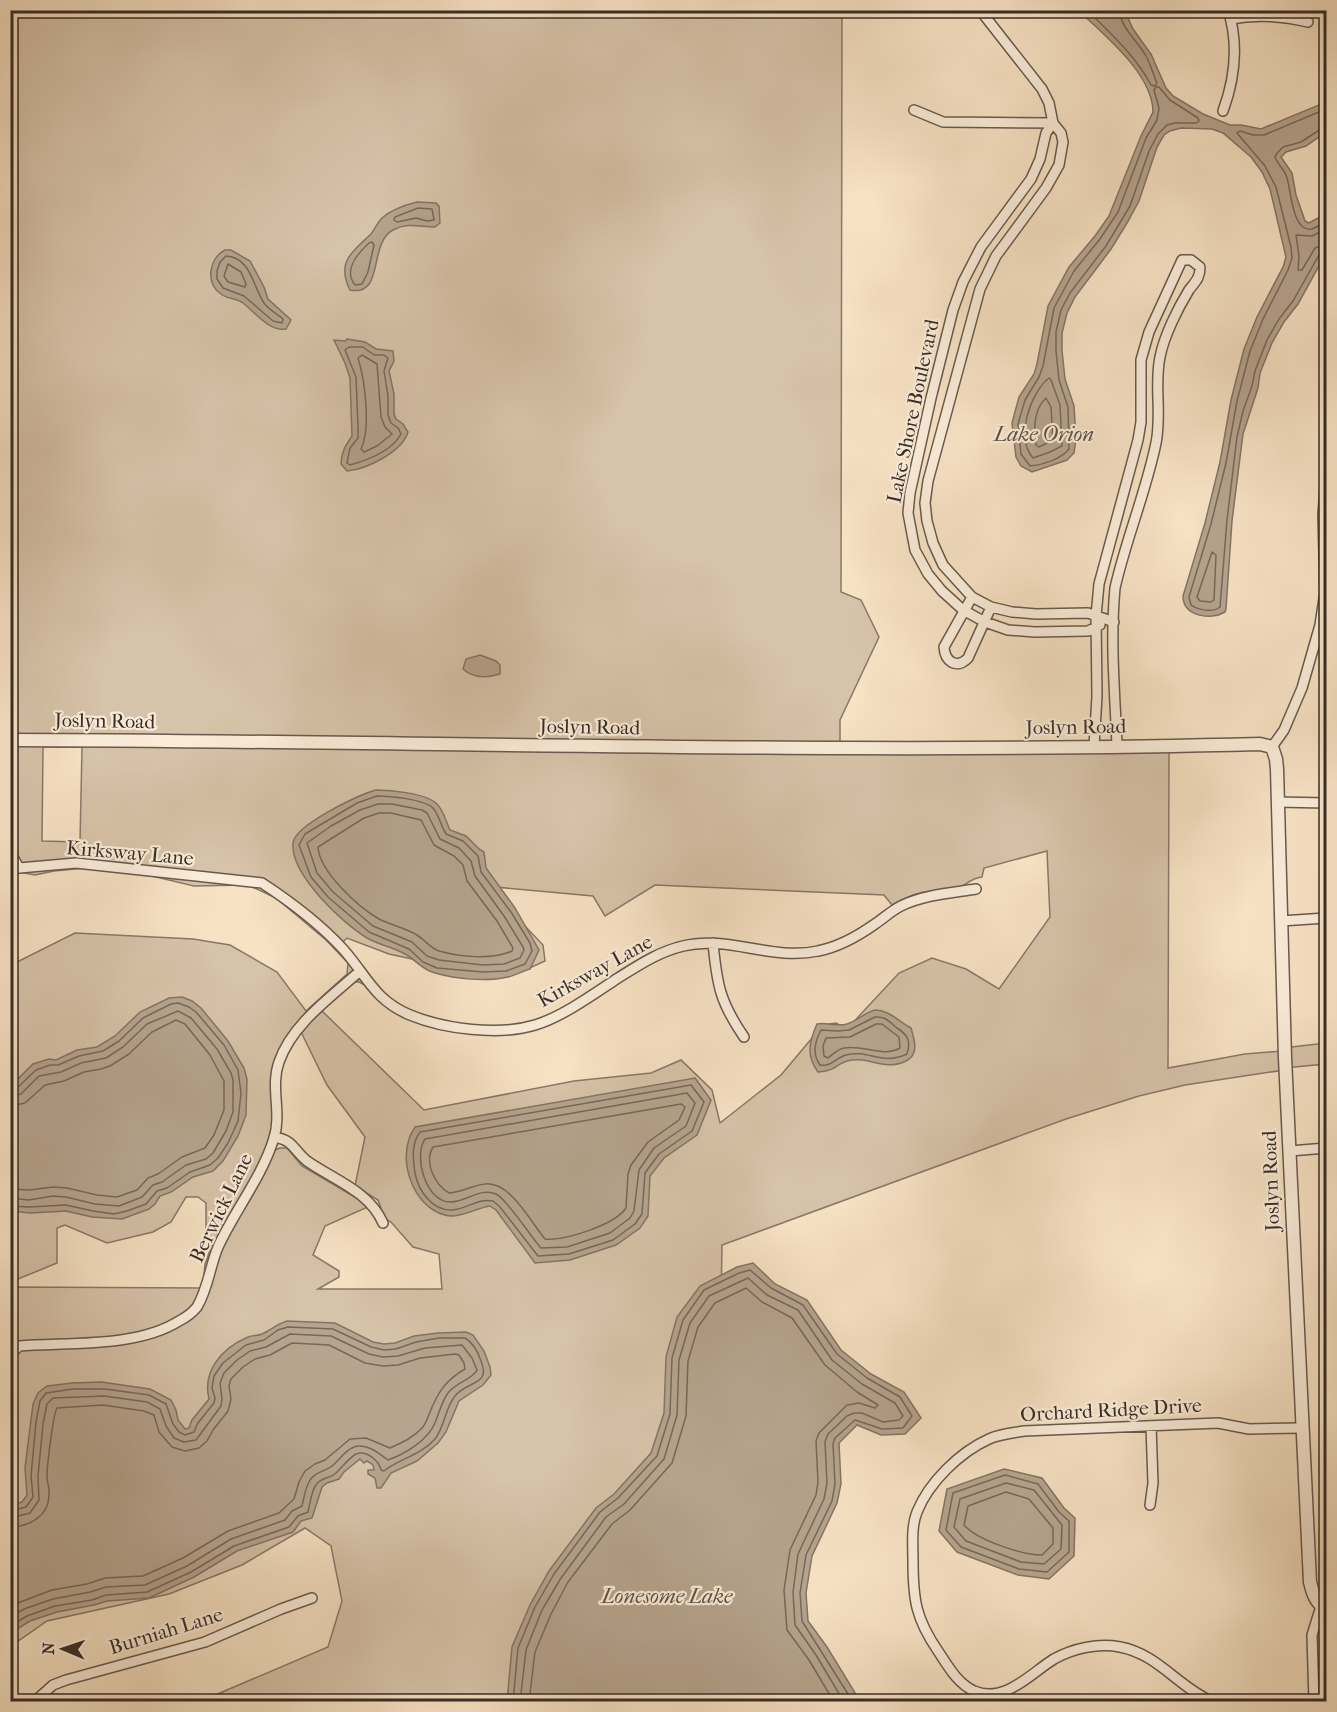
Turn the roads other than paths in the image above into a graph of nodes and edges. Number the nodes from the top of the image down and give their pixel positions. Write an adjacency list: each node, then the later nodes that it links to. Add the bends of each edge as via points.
1 (980, 10): 6 (street, Lake Shore Boulevard, via 1042,89)
2 (1230, 15): 3 (street, via 1268,15); 5 (street, via 1235,59)
3 (1308, 22)
4 (914, 110): 6 (street, via 943,122)
5 (1223, 111)
6 (1053, 123): 10 (street, Lake Shore Boulevard, via 1063,142 1059,165 996,256 980,289 928,480 925,503 933,543 943,565); 12 (street, Lake Shore Boulevard, via 1031,179 981,247 963,282 950,321 910,493 908,513 915,550 928,574)
7 (1168, 293): 8 (street); 8 (street, via 1182,260 1191,260 1200,267 1200,278); 13 (street, via 1149,332 1141,360 1141,422 1099,584)
8 (1184, 301): 15 (street, via 1160,357 1156,443 1115,588)
9 (1326, 474): 19 (street, via 1320,625 1302,688)
10 (972, 597): 11 (street, Lake Shore Boulevard); 12 (street)
11 (991, 608): 13 (street, Lake Shore Boulevard, via 1036,614 1088,613); 14 (street)
12 (963, 610): 14 (street, Lake Shore Boulevard); 14 (street, via 944,647 949,661 963,663)
13 (1096, 621): 14 (street, Lake Shore Boulevard, via 1088,631 1035,632 1008,630); 15 (street, Lake Shore Boulevard); 17 (street)
14 (985, 622)
15 (1114, 622): 18 (street)
16 (10, 740): 17 (street, Joslyn Road, via 663,748)
17 (1094, 746): 18 (street, Joslyn Road)
18 (1117, 746): 19 (street, Joslyn Road)
19 (1272, 747): 20 (street, Joslyn Road)
20 (1277, 802): 21 (street); 26 (street, Joslyn Road)
21 (1326, 803)
22 (10, 852): 23 (street, Kirksway Lane)
23 (15, 869): 28 (street, Kirksway Lane, via 84,864 262,883 317,925)
24 (975, 889): 27 (street, Kirksway Lane, via 918,898 889,912 860,935 818,951 768,952)
25 (1326, 918): 26 (street)
26 (1281, 921): 32 (street, Joslyn Road)
27 (713, 943): 28 (street, Kirksway Lane, via 682,946 655,955 555,1016 513,1029 474,1030 409,1015 383,1000); 29 (street, via 719,992)
28 (360, 971): 30 (street, Berwick Lane, via 300,1027 279,1062 274,1084 278,1118)
29 (744, 1037)
30 (274, 1137): 33 (street, via 287,1139 306,1160 368,1200); 34 (street, Berwick Lane, via 219,1246 196,1309 178,1322 126,1339 19,1346)
31 (1326, 1148): 32 (street)
32 (1290, 1151): 36 (street, Joslyn Road)
33 (383, 1223)
34 (10, 1355)
35 (1151, 1426): 36 (street, Orchard Ridge Drive, via 1218,1423 1249,1429); 37 (street); 41 (street, Orchard Ridge Drive, via 1024,1431 988,1440 970,1451 935,1481 917,1512 912,1545 915,1603 927,1635 954,1675 979,1692 1004,1691 1054,1659 1081,1648 1119,1646 1148,1656 1188,1688)
36 (1302, 1428): 39 (street, Joslyn Road, via 1310,1582 1313,1595)
37 (1150, 1505)
38 (312, 1598): 40 (street, Burniah Lane, via 204,1642 66,1680)
39 (1324, 1607): 42 (street, via 1312,1635)
40 (34, 1701)
41 (1213, 1701)
42 (1314, 1701)

